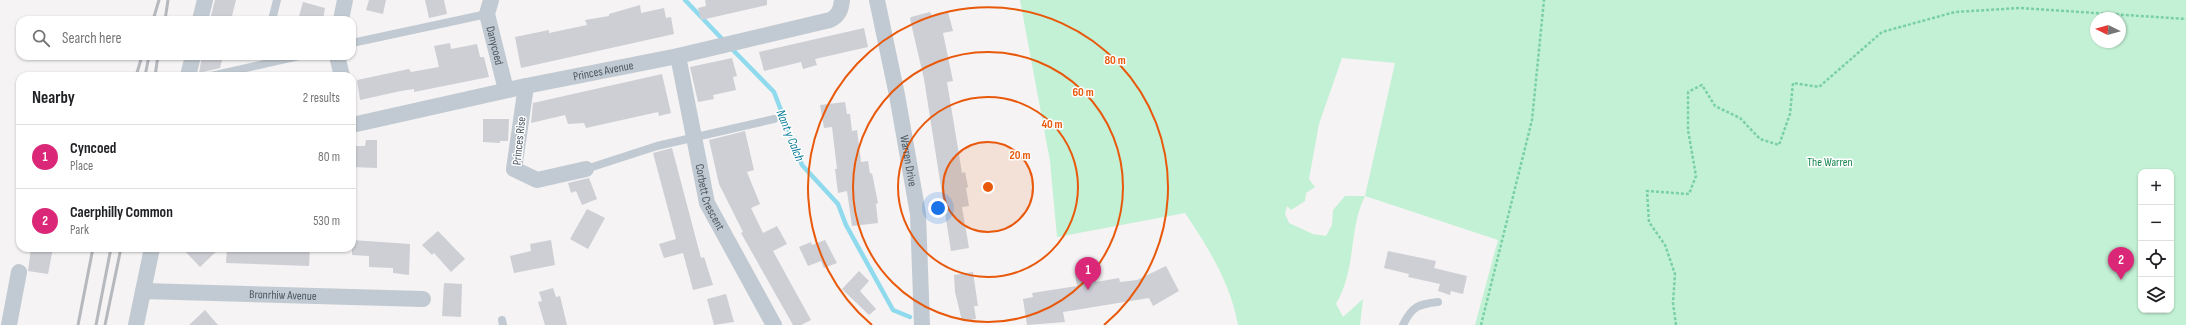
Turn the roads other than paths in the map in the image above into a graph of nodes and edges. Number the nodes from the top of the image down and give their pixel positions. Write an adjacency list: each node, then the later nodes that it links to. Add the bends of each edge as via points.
1 (205, 0): 7 (street)
2 (277, 0): 8 (lane)
3 (345, 0): 9 (street)
4 (842, 0): 11 (street, Princes Avenue, via 841,10 830,20)
5 (877, 0): 34 (street, Warren Drive, via 918,214)
6 (489, 7): 10 (lane); 21 (street, Danycoed)
7 (201, 16)
8 (273, 16)
9 (342, 16)
10 (356, 42)
11 (678, 56): 20 (street, Princes Avenue); 24 (street, Corbett Crescent)
12 (191, 60): 17 (street)
13 (265, 60): 16 (lane)
14 (284, 60): 16 (lane)
15 (338, 60): 19 (street)
16 (265, 65): 18 (lane)
17 (189, 72)
18 (231, 72)
19 (341, 72)
20 (526, 86): 21 (street, Princes Avenue); 25 (street, Princes Rise, via 514,169 537,180)
21 (506, 90): 23 (street, Princes Avenue)
22 (774, 119): 24 (lane)
23 (356, 123)
24 (694, 137): 25 (lane); 33 (street, Corbett Crescent, via 707,203)
25 (586, 169)
26 (151, 252): 28 (street)
27 (18, 272): 31 (street)
28 (143, 291): 29 (street, Bronrhiw Avenue); 32 (street)
29 (423, 299)
30 (1438, 302): 35 (lane, via 1419,304 1407,316)
31 (9, 325)
32 (136, 325)
33 (774, 325)
34 (922, 325)
35 (1403, 325)

